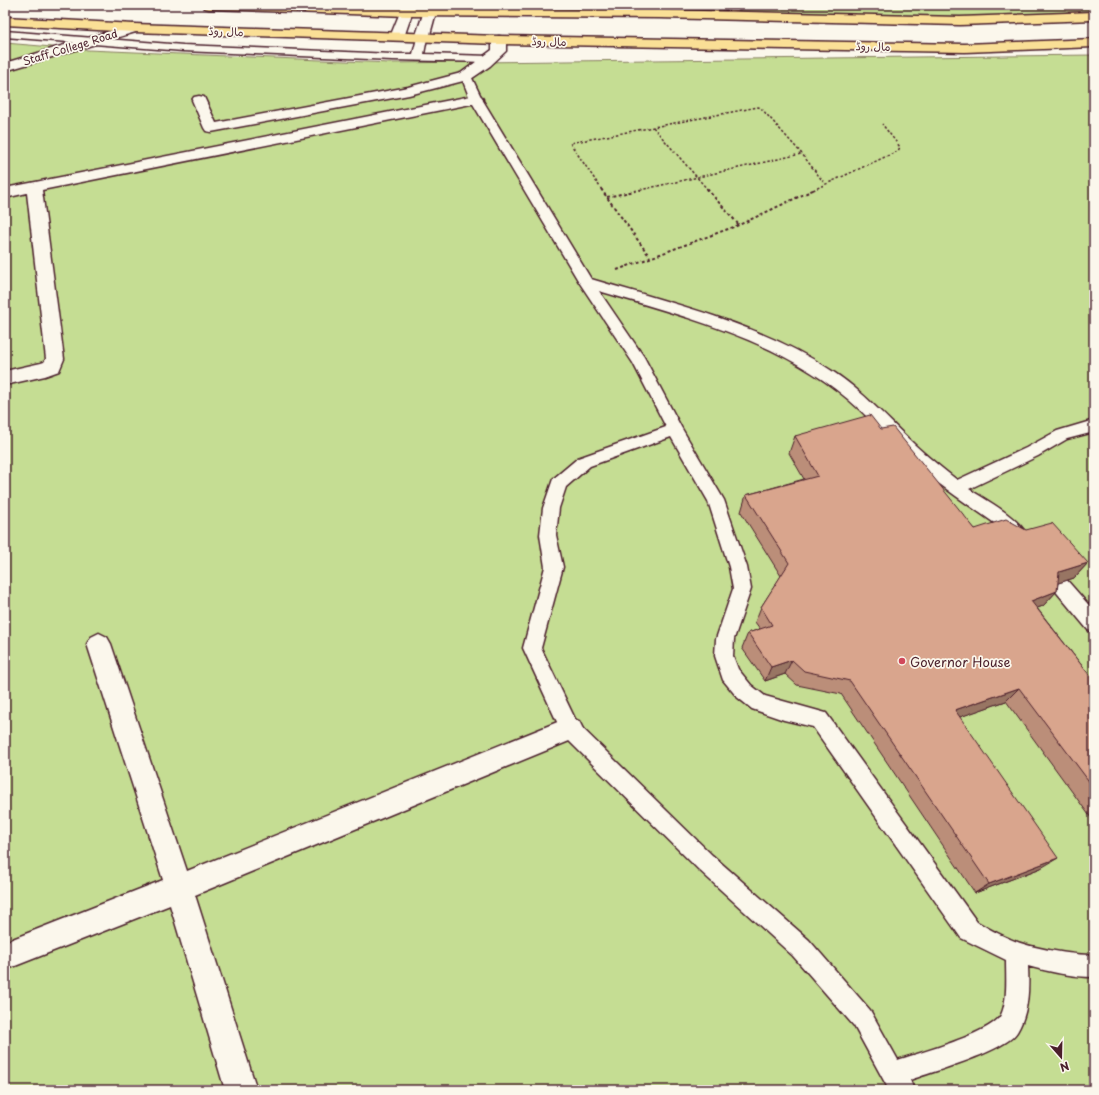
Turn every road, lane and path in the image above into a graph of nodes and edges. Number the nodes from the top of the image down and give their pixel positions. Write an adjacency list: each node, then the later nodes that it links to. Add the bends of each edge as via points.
1 (209, 5): 3 (main road, مال روڈ)
2 (607, 5): 6 (main road)
3 (359, 8): 4 (main road, مال روڈ)
4 (408, 8): 5 (main road, مال روڈ); 11 (street)
5 (431, 8): 6 (main road, مال روڈ); 12 (street)
6 (659, 14): 7 (main road, مال روڈ, via 960,21)
7 (1094, 16)
8 (5, 21): 9 (main road, مال روڈ)
9 (134, 28): 11 (main road, مال روڈ); 14 (street, Staff College Road)
10 (5, 34): 14 (lane)
11 (397, 37): 12 (main road, مال روڈ)
12 (422, 38): 13 (main road, مال روڈ); 16 (lane)
13 (499, 40): 15 (main road, مال روڈ, via 965,48); 17 (street, via 499,51)
14 (87, 42): 16 (lane); 18 (street, Staff College Road)
15 (1094, 42)
16 (418, 57): 17 (lane)
17 (490, 59): 19 (street)
18 (5, 67)
19 (466, 76): 20 (lane); 21 (street, via 409,91 211,128)
20 (476, 99): 27 (street); 32 (lane)
21 (199, 100)
22 (882, 124): 26 (path, via 900,147 898,151)
23 (653, 127): 24 (path, via 760,108); 25 (path); 29 (path, via 570,143)
24 (802, 154): 25 (path); 26 (path)
25 (698, 178): 29 (path); 30 (path)
26 (825, 184): 30 (path)
27 (34, 188): 28 (street); 33 (street, via 55,359 52,366)
28 (5, 193)
29 (607, 197): 31 (path)
30 (738, 225): 31 (path)
31 (650, 258): 32 (path)
32 (586, 282): 35 (lane, via 639,361); 36 (lane, via 743,332 814,366 854,396)
33 (5, 378)
34 (1094, 426): 36 (lane, via 1062,435)
35 (675, 430): 41 (lane, via 584,462 559,484 551,508 548,535 554,567 532,648); 43 (lane, via 716,500 738,567 742,589 725,639 724,656 730,674 744,691 759,703 819,718 969,930)
36 (956, 488): 37 (lane, via 1006,523)
37 (1026, 543)
38 (1059, 583): 39 (lane)
39 (1094, 624)
40 (99, 644): 42 (street)
41 (570, 729): 42 (street); 46 (lane, via 705,862 801,948 862,1018)
42 (179, 888): 44 (street); 47 (street)
43 (1017, 953): 45 (lane); 46 (lane, via 1016,1000 1008,1026 987,1040)
44 (5, 956)
45 (1094, 966)
46 (898, 1082)
47 (241, 1090)

